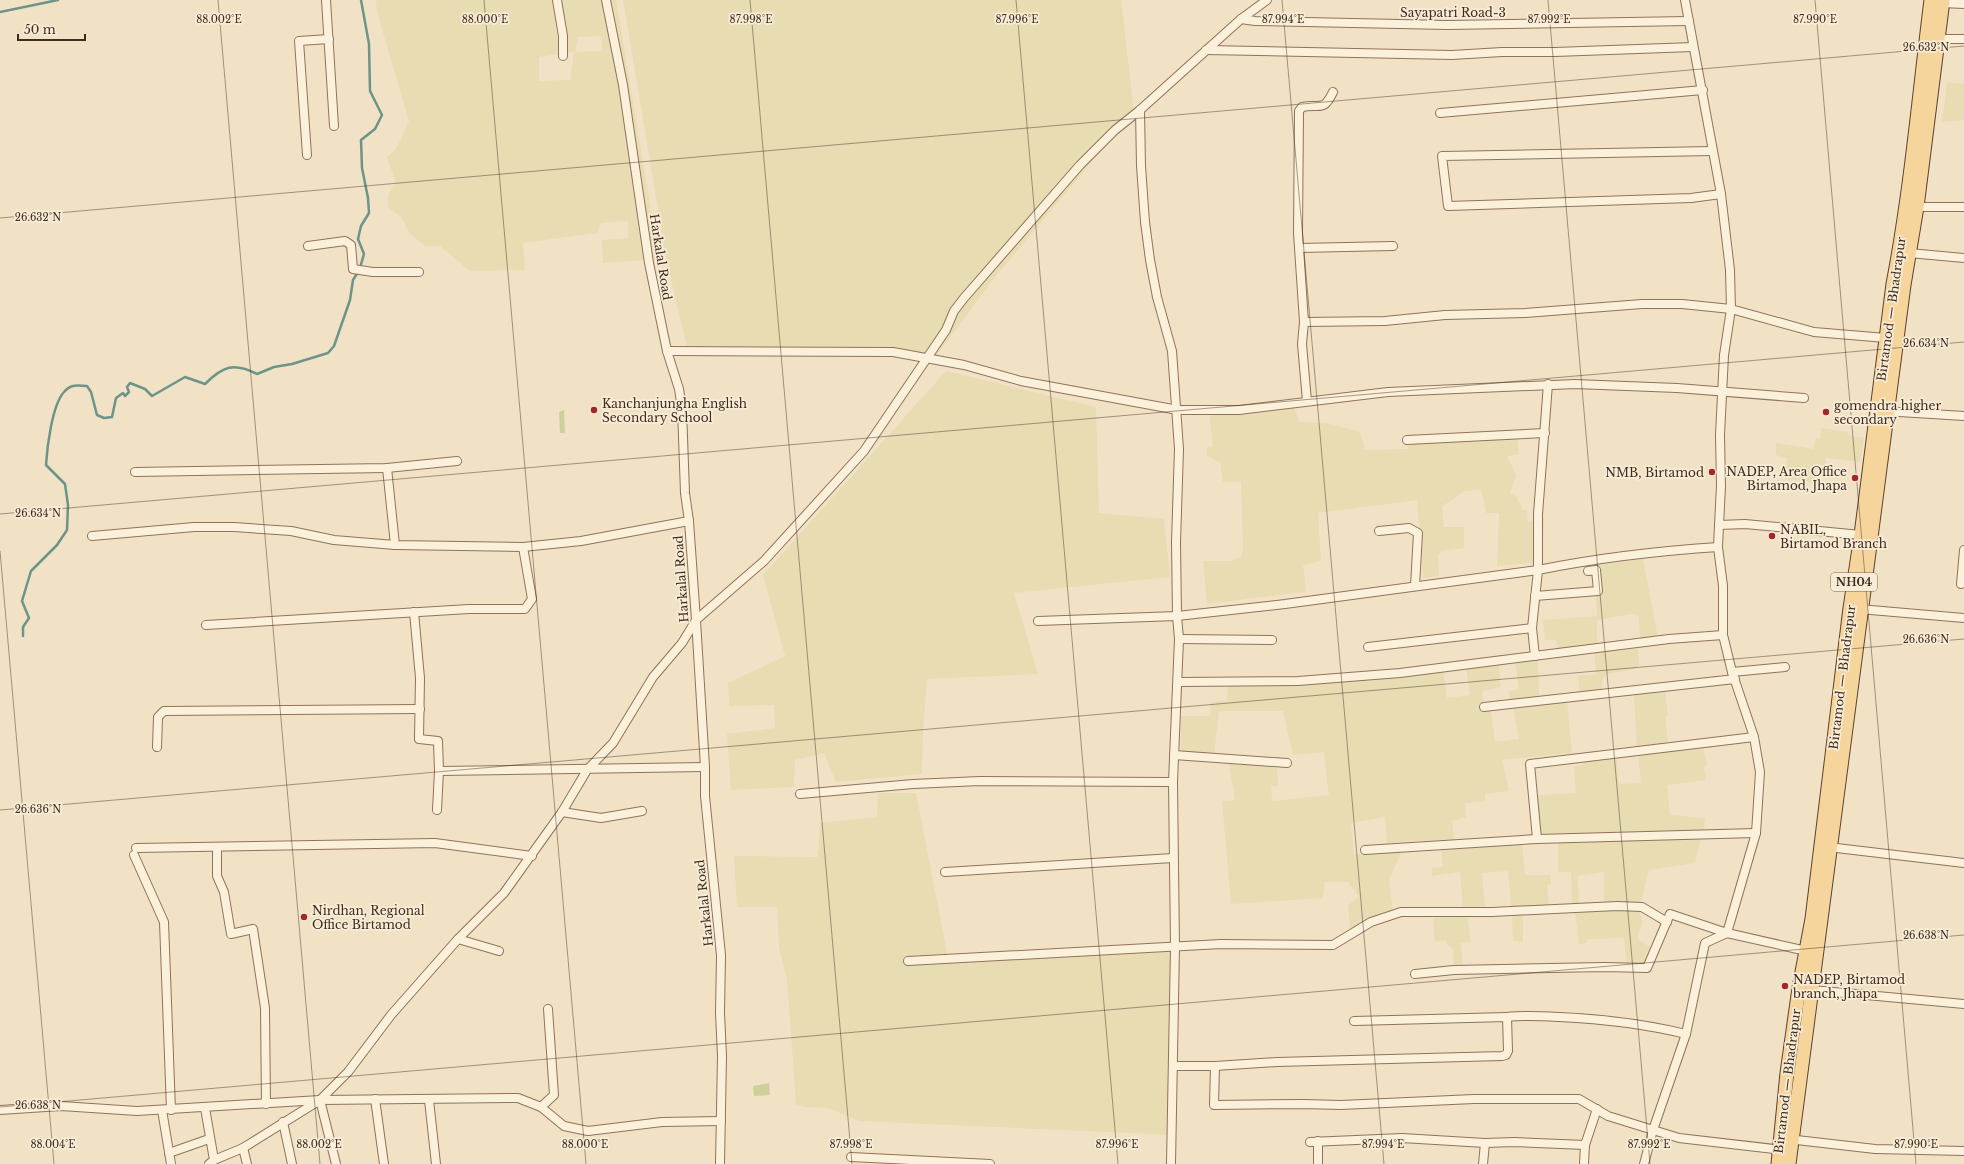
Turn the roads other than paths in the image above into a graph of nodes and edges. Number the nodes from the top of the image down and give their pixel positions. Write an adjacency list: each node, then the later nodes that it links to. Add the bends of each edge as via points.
1 (326, 0): 10 (street)
2 (557, 0): 15 (street, via 563,36)
3 (606, 0): 36 (street, Harkalal Road, via 623,85 649,263)
4 (1267, 0): 8 (street)
5 (1685, 0): 9 (street)
6 (1938, 1): 7 (street); 12 (main road, Birtamod — Bhadrapur / NH04); 16 (main road, Birtamod — Bhadrapur / NH04)
7 (1964, 4)
8 (1241, 19): 9 (street, Sayapatri Road-3, via 1447,25); 14 (street)
9 (1689, 21): 13 (street)
10 (329, 39): 21 (street); 23 (street, via 299,41)
11 (1964, 39): 12 (street)
12 (1938, 40): 16 (main road, Birtamod — Bhadrapur / NH04)
13 (1693, 47): 14 (street, via 1452,55); 17 (street)
14 (1206, 50): 19 (street)
15 (562, 56)
16 (1929, 67): 25 (main road, Birtamod — Bhadrapur / NH04); 35 (main road, Birtamod — Bhadrapur / NH04)
17 (1703, 90): 20 (street); 22 (street)
18 (1333, 92): 29 (street, via 1327,104 1302,107 1299,111)
19 (1140, 110): 37 (street, via 1115,130 1080,165 964,298); 42 (street, via 1144,222 1157,297 1172,351)
20 (1440, 113)
21 (334, 126)
22 (1712, 151): 24 (street); 24 (street, via 1442,156 1448,206 1684,198)
23 (307, 155)
24 (1721, 194): 33 (street, via 1730,270)
25 (1917, 207): 26 (street); 30 (main road, Birtamod — Bhadrapur / NH04)
26 (1964, 207)
27 (308, 246): 32 (street, via 345,241 351,245 353,269 373,272)
28 (1392, 246): 29 (street)
29 (1299, 248): 34 (street)
30 (1909, 253): 31 (street); 43 (main road, Birtamod — Bhadrapur / NH04)
31 (1964, 258)
32 (419, 272)
33 (1731, 309): 34 (street, via 1682,304 1642,304 1525,313 1445,315 1385,321); 35 (street, via 1814,332); 39 (street)
34 (1304, 322): 41 (street, via 1302,344)
35 (1886, 338): 43 (main road, Birtamod — Bhadrapur / NH04)
36 (667, 350): 37 (street, via 893,352); 50 (street, Harkalal Road, via 679,388 682,409 685,493)
37 (926, 358): 42 (street, via 964,365 1021,381); 69 (street, via 861,455 764,561)
38 (1548, 384): 39 (street, via 1623,384); 41 (street, via 1388,392); 45 (street)
39 (1722, 391): 40 (street); 51 (street)
40 (1804, 398)
41 (1307, 401): 42 (street, via 1239,410)
42 (1178, 410): 67 (street)
43 (1882, 411): 44 (street); 53 (main road, Birtamod — Bhadrapur / NH04); 65 (main road, Birtamod — Bhadrapur / NH04)
44 (1964, 416)
45 (1545, 433): 46 (street); 60 (street, via 1538,514)
46 (1407, 440)
47 (457, 461): 48 (street)
48 (386, 468): 49 (street); 55 (street)
49 (135, 472)
50 (689, 521): 56 (street, via 581,541); 69 (street, Harkalal Road)
51 (1718, 525): 53 (street, via 1745,524); 57 (street)
52 (1379, 531): 63 (street, via 1409,528 1418,533)
53 (1861, 535): 65 (main road, Birtamod — Bhadrapur / NH04)
54 (92, 536): 55 (street, via 194,527 234,527 291,531 334,540)
55 (395, 545): 56 (street)
56 (523, 547): 66 (street, via 532,599 524,609)
57 (1718, 547): 60 (street, via 1574,563); 73 (street, via 1723,586)
58 (1964, 550): 59 (street)
59 (1964, 556): 62 (street)
60 (1538, 570): 63 (street); 64 (street)
61 (1588, 570): 64 (street, via 1596,570 1598,591)
62 (1961, 584)
63 (1415, 586): 67 (street)
64 (1535, 596): 72 (street)
65 (1856, 608): 68 (street); 97 (main road, Birtamod — Bhadrapur / NH04)
66 (414, 612): 71 (street); 82 (street)
67 (1177, 616): 70 (street); 74 (street)
68 (1964, 618)
69 (696, 620): 87 (street, Harkalal Road); 88 (street, via 682,643 653,677 613,744)
70 (1038, 621)
71 (206, 625)
72 (1532, 628): 76 (street); 77 (street)
73 (1723, 634): 77 (street); 79 (street)
74 (1179, 640): 75 (street); 80 (street)
75 (1272, 640)
76 (1368, 647)
77 (1535, 656): 80 (street, via 1400,673 1298,681)
78 (1785, 667): 79 (street)
79 (1734, 675): 81 (street); 83 (street)
80 (1178, 682): 85 (street)
81 (1484, 707)
82 (420, 709): 84 (street, via 164,711 158,717); 89 (street, via 419,739 438,741)
83 (1754, 737): 95 (street, via 1760,772); 96 (street, via 1530,764)
84 (157, 747)
85 (1174, 755): 86 (street); 90 (street)
86 (1287, 763)
87 (706, 767): 88 (street); 130 (street, Harkalal Road, via 705,796 721,955)
88 (587, 770): 89 (street); 94 (street)
89 (439, 771): 92 (street)
90 (1173, 782): 91 (street, via 980,781); 101 (street)
91 (800, 794)
92 (437, 810)
93 (642, 811): 94 (street, via 601,818)
94 (562, 812): 100 (street)
95 (1756, 833): 96 (street); 105 (street)
96 (1537, 839): 98 (street)
97 (1827, 847): 102 (street); 109 (main road, Birtamod — Bhadrapur / NH04)
98 (1365, 850)
99 (217, 851): 123 (street, via 217,876 224,892 231,934 253,929 265,1008)
100 (532, 856): 106 (street, via 504,893); 129 (street, via 435,843 135,851 164,922)
101 (1173, 858): 103 (street); 107 (street)
102 (1964, 863)
103 (945, 872)
104 (1667, 922): 105 (street, via 1670,914); 107 (street, via 1642,908 1617,906 1550,911 1401,912 1371,922 1332,945 1221,944); 111 (street, via 1647,968 1604,966 1454,970)
105 (1727, 933): 109 (street); 117 (street, via 1705,942)
106 (458, 940): 108 (street); 121 (street, via 391,1015 348,1072)
107 (1176, 947): 110 (street); 118 (street)
108 (499, 951)
109 (1812, 952): 112 (main road, Birtamod — Bhadrapur / NH04); 136 (main road, Birtamod — Bhadrapur / NH04, via 1799,988)
110 (908, 961)
111 (1415, 974)
112 (1812, 990): 113 (street); 136 (main road, Birtamod — Bhadrapur / NH04)
113 (1964, 1004)
114 (548, 1009): 124 (street, via 554,1095)
115 (1507, 1017): 116 (street); 117 (street, via 1521,1015 1592,1019); 119 (street, via 1508,1051 1502,1056)
116 (1354, 1021)
117 (1686, 1034): 132 (street)
118 (1174, 1066): 119 (street); 150 (street)
119 (1215, 1066): 126 (street, via 1213,1100 1214,1105 1219,1106 1373,1104 1525,1098 1579,1099)
120 (375, 1099): 121 (street); 122 (street); 146 (street)
121 (320, 1100): 123 (street); 131 (street); 145 (street)
122 (429, 1100): 124 (street, via 518,1098); 147 (street)
123 (266, 1104): 125 (street)
124 (542, 1107): 130 (street, via 564,1126 588,1131 662,1122)
125 (205, 1108): 129 (street); 133 (street)
126 (1597, 1109): 132 (street, via 1608,1116); 135 (street)
127 (0, 1110): 128 (street, via 62,1106)
128 (162, 1110): 129 (street); 139 (street)
129 (171, 1110)
130 (721, 1121): 148 (street, Harkalal Road)
131 (283, 1122): 137 (street); 144 (street)
132 (1653, 1130): 136 (street, via 1679,1138); 154 (street)
133 (209, 1139): 139 (street); 141 (street)
134 (1485, 1143): 135 (street); 151 (street, via 1402,1138 1314,1142); 152 (street)
135 (1585, 1145): 153 (street)
136 (1785, 1145): 138 (street); 155 (main road, Birtamod — Bhadrapur / NH04); 156 (main road, Birtamod — Bhadrapur / NH04)
137 (243, 1148): 141 (street); 143 (street)
138 (1964, 1151)
139 (169, 1153): 142 (street)
140 (852, 1157): 149 (street)
141 (211, 1162)
142 (171, 1164)
143 (247, 1164)
144 (292, 1164)
145 (336, 1164)
146 (384, 1164)
147 (436, 1164)
148 (720, 1164)
149 (990, 1164)
150 (1171, 1164)
151 (1318, 1164)
152 (1483, 1164)
153 (1584, 1164)
154 (1644, 1164)
155 (1778, 1164)
156 (1789, 1164)

